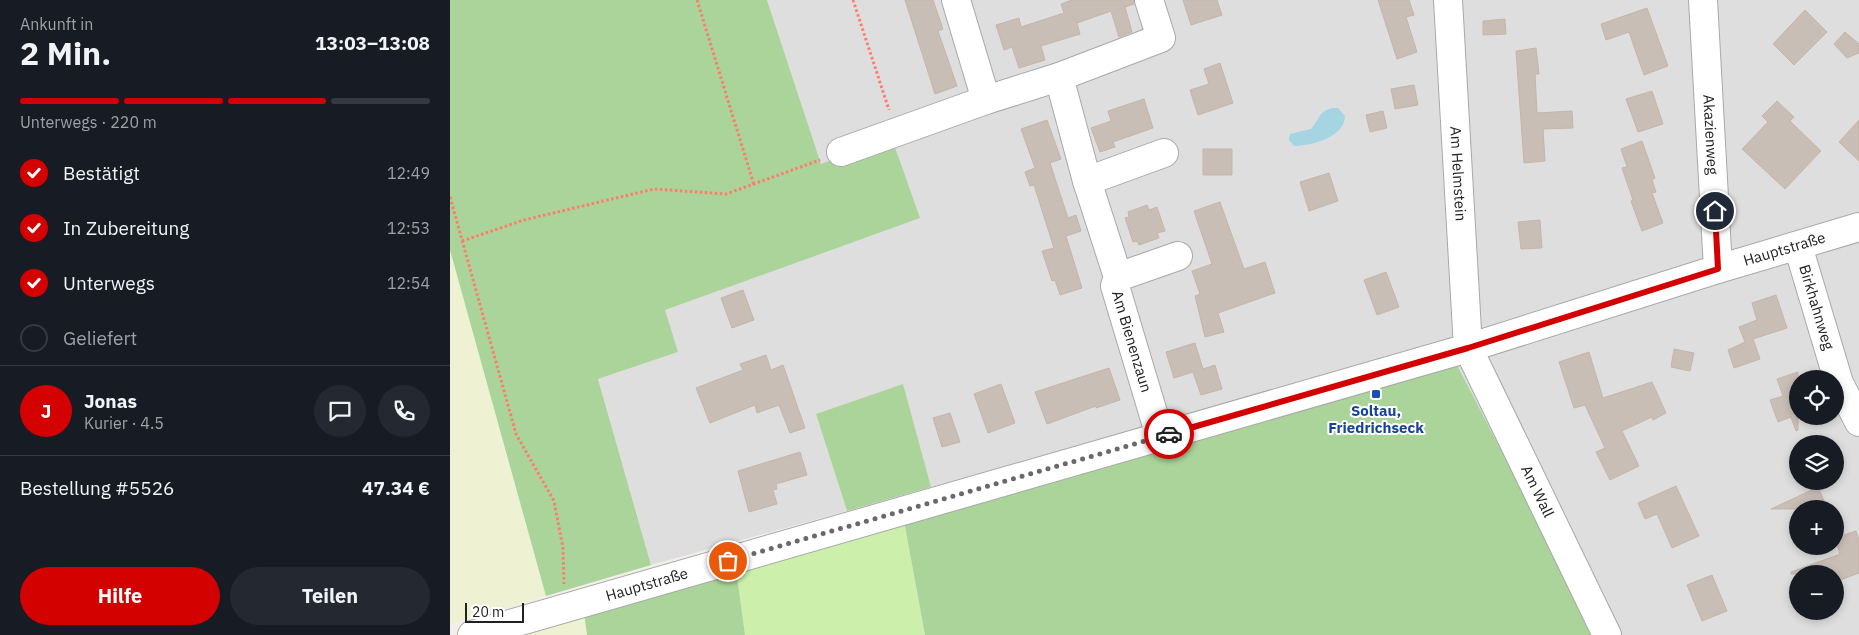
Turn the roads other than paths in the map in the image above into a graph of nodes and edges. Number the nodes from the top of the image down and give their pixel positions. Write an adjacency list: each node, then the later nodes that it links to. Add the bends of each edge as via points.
1 (956, 0): 6 (street)
2 (1149, 0): 5 (street, via 1161,38)
3 (1448, 0): 15 (street, Am Helmstein)
4 (1703, 0): 13 (street, Akazienweg)
5 (1059, 77): 6 (street); 9 (street, Am Bienenzaun)
6 (986, 100): 7 (street)
7 (841, 152)
8 (1164, 153): 9 (street)
9 (1087, 181): 14 (street, Am Bienenzaun)
10 (1859, 227): 11 (street, Hauptstraße)
11 (1798, 246): 13 (street, Hauptstraße); 16 (street, Birkhahnweg, via 1840,383)
12 (1178, 256): 14 (street, Am Bienenzaun)
13 (1718, 269): 15 (street, Hauptstraße)
14 (1118, 277): 17 (street, Am Bienenzaun, via 1116,286)
15 (1468, 348): 17 (street, Hauptstraße); 19 (street, Am Wall)
16 (1859, 422)
17 (1160, 436): 18 (street, Hauptstraße)
18 (472, 635)
19 (1607, 635)

